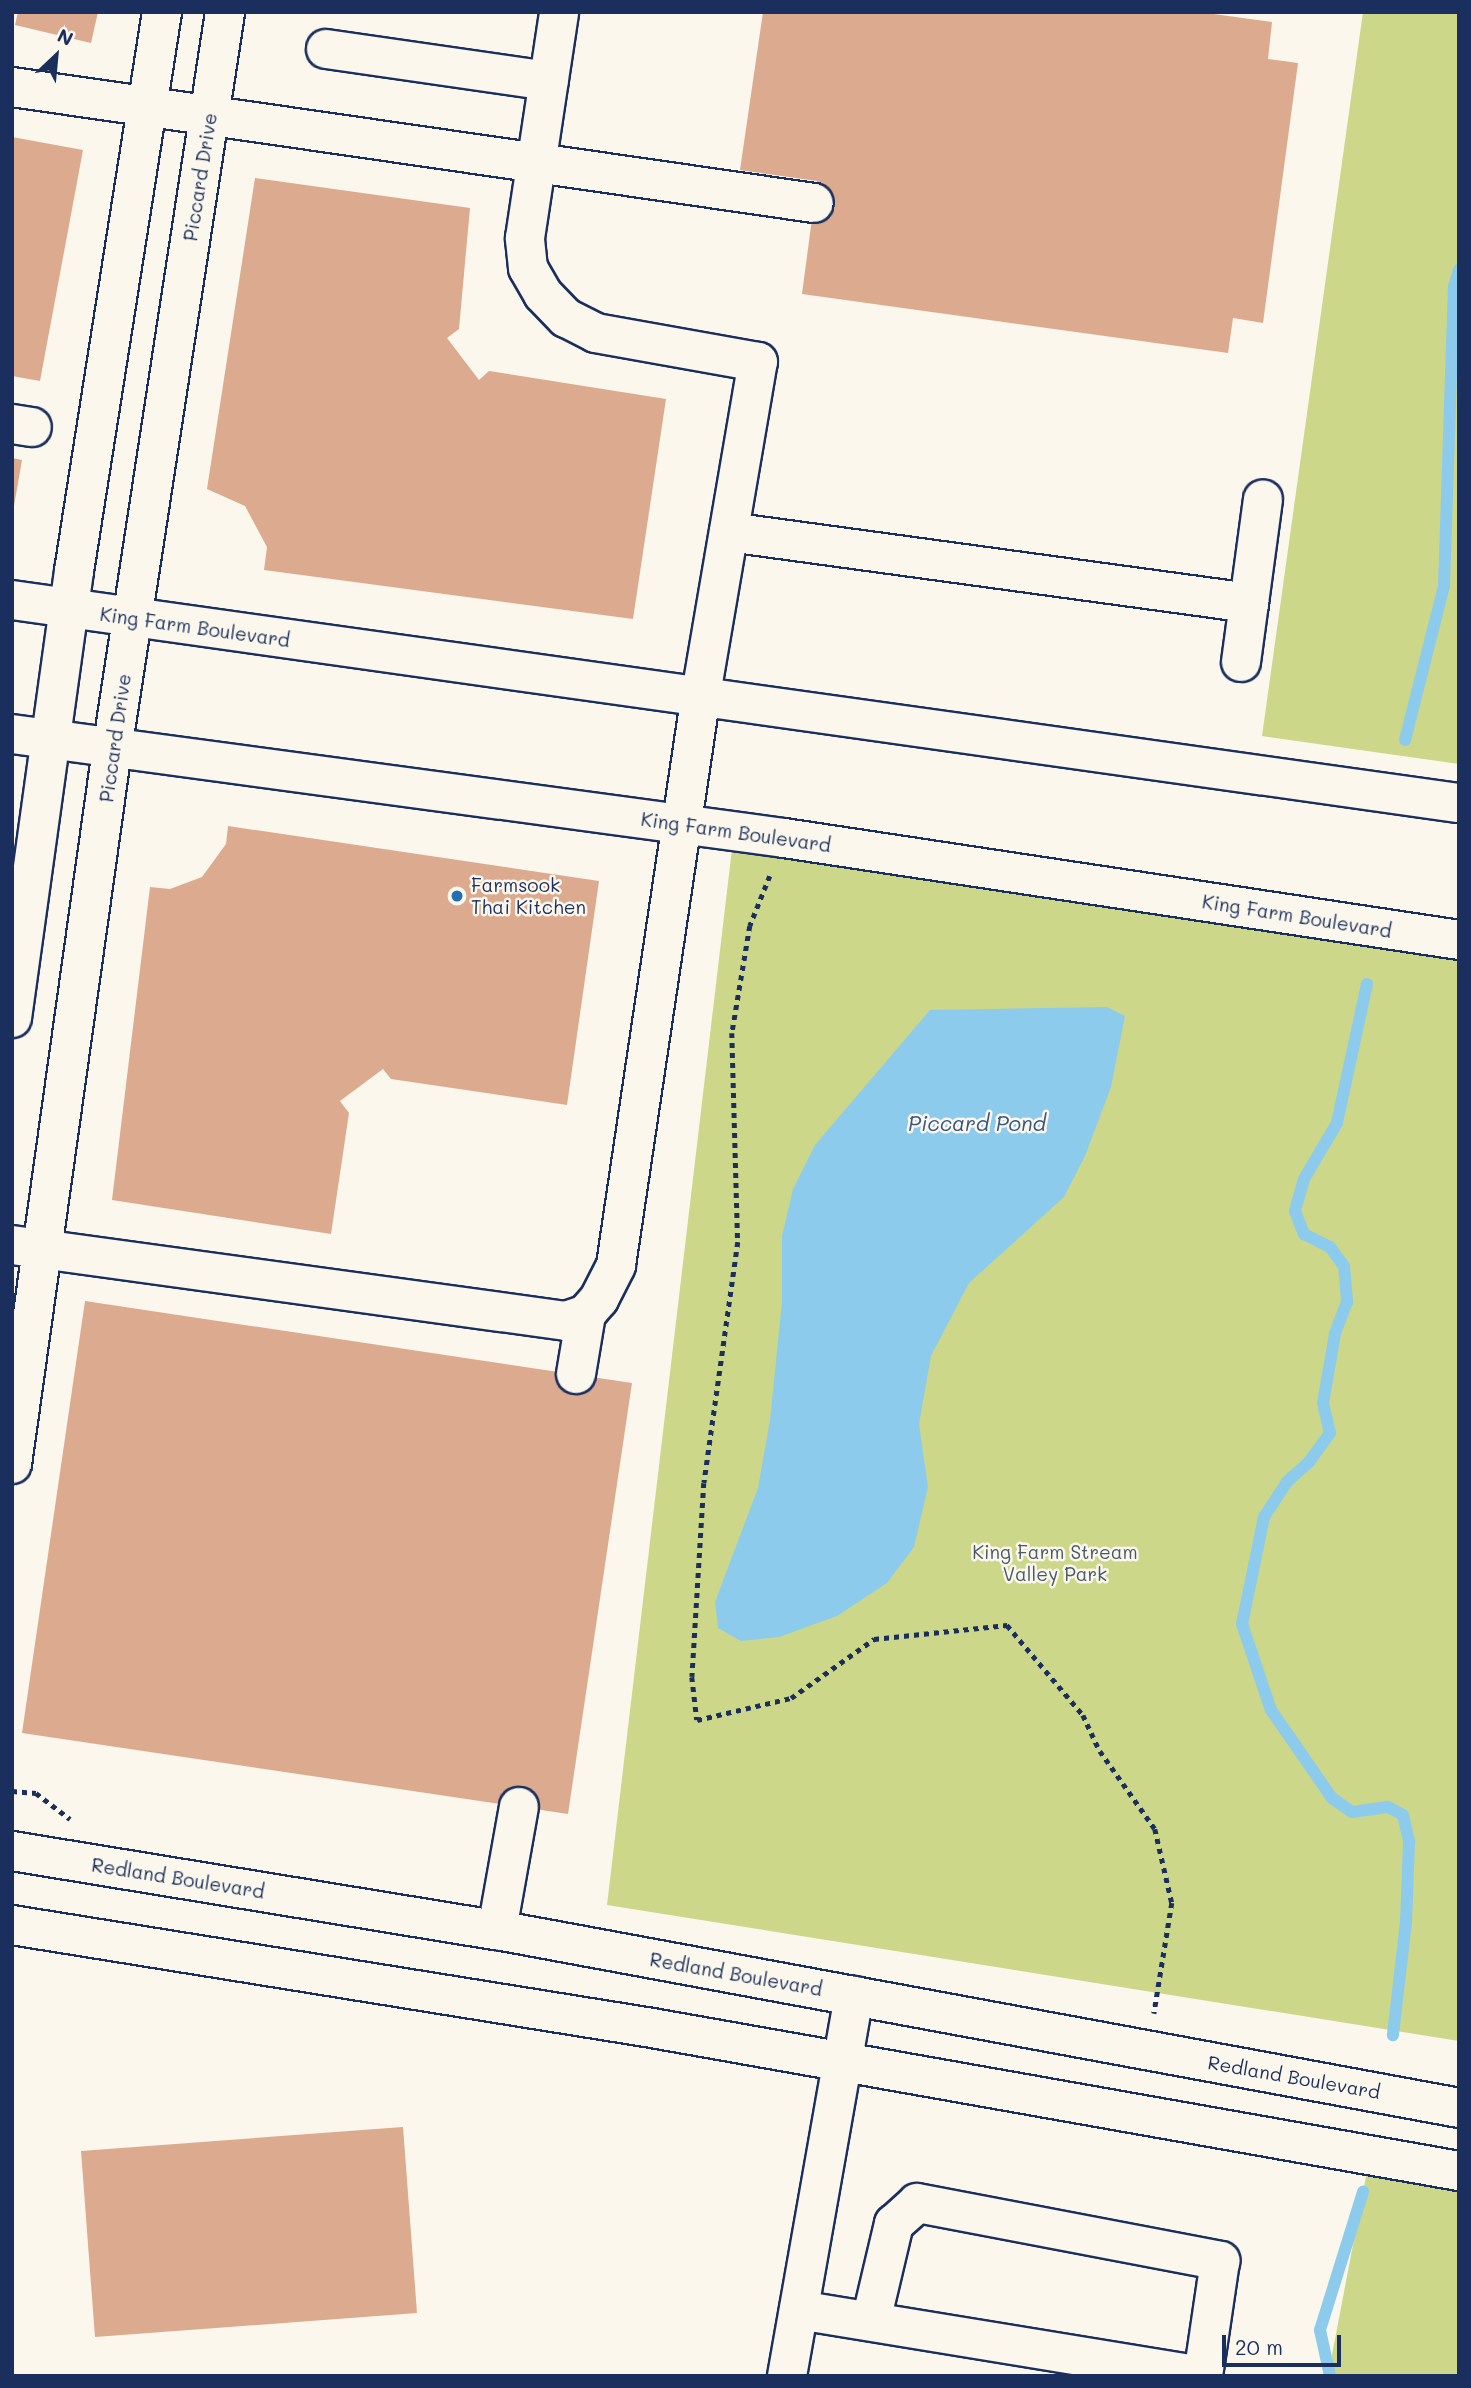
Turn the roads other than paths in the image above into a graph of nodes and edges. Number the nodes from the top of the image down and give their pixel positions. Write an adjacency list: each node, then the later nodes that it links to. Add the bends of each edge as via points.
1 (162, 12): 7 (street)
2 (225, 12): 8 (street, Piccard Drive)
3 (559, 12): 5 (street)
4 (326, 49): 5 (street)
5 (549, 81): 9 (street)
6 (12, 87): 7 (street)
7 (147, 108): 8 (street); 15 (street)
8 (209, 118): 9 (street); 16 (street, Piccard Drive)
9 (537, 163): 10 (street); 12 (street, via 526,238 528,268 543,294 566,318 596,333 637,344 758,362)
10 (814, 203)
11 (1263, 499): 14 (street)
12 (729, 532): 14 (street); 18 (street)
13 (12, 600): 15 (street, King Farm Boulevard)
14 (1249, 603): 17 (street)
15 (69, 608): 16 (street, King Farm Boulevard); 20 (street)
16 (133, 618): 18 (street, King Farm Boulevard); 21 (street, Piccard Drive)
17 (1241, 662)
18 (701, 694): 22 (street, King Farm Boulevard); 23 (street)
19 (12, 734): 20 (street, King Farm Boulevard)
20 (51, 741): 21 (street, King Farm Boulevard); 25 (street)
21 (112, 750): 23 (street, King Farm Boulevard); 26 (street, Piccard Drive)
22 (1459, 803)
23 (681, 824): 24 (street, King Farm Boulevard); 27 (street, via 616,1265)
24 (1459, 940)
25 (12, 1018)
26 (28, 1247): 27 (street, via 566,1321); 29 (street, Piccard Drive)
27 (586, 1314): 28 (street)
28 (576, 1374)
29 (12, 1464)
30 (519, 1807): 33 (street)
31 (12, 1851): 33 (street, Redland Boulevard)
32 (12, 1925): 35 (street)
33 (497, 1930): 34 (street, Redland Boulevard)
34 (854, 1996): 35 (street); 36 (street, Redland Boulevard)
35 (842, 2062): 37 (street); 38 (street)
36 (1459, 2108)
37 (1459, 2171)
38 (799, 2309): 39 (street); 40 (street)
39 (871, 2321): 41 (street); 41 (street, via 894,2224 917,2203 1220,2261)
40 (787, 2376)
41 (1203, 2376)

